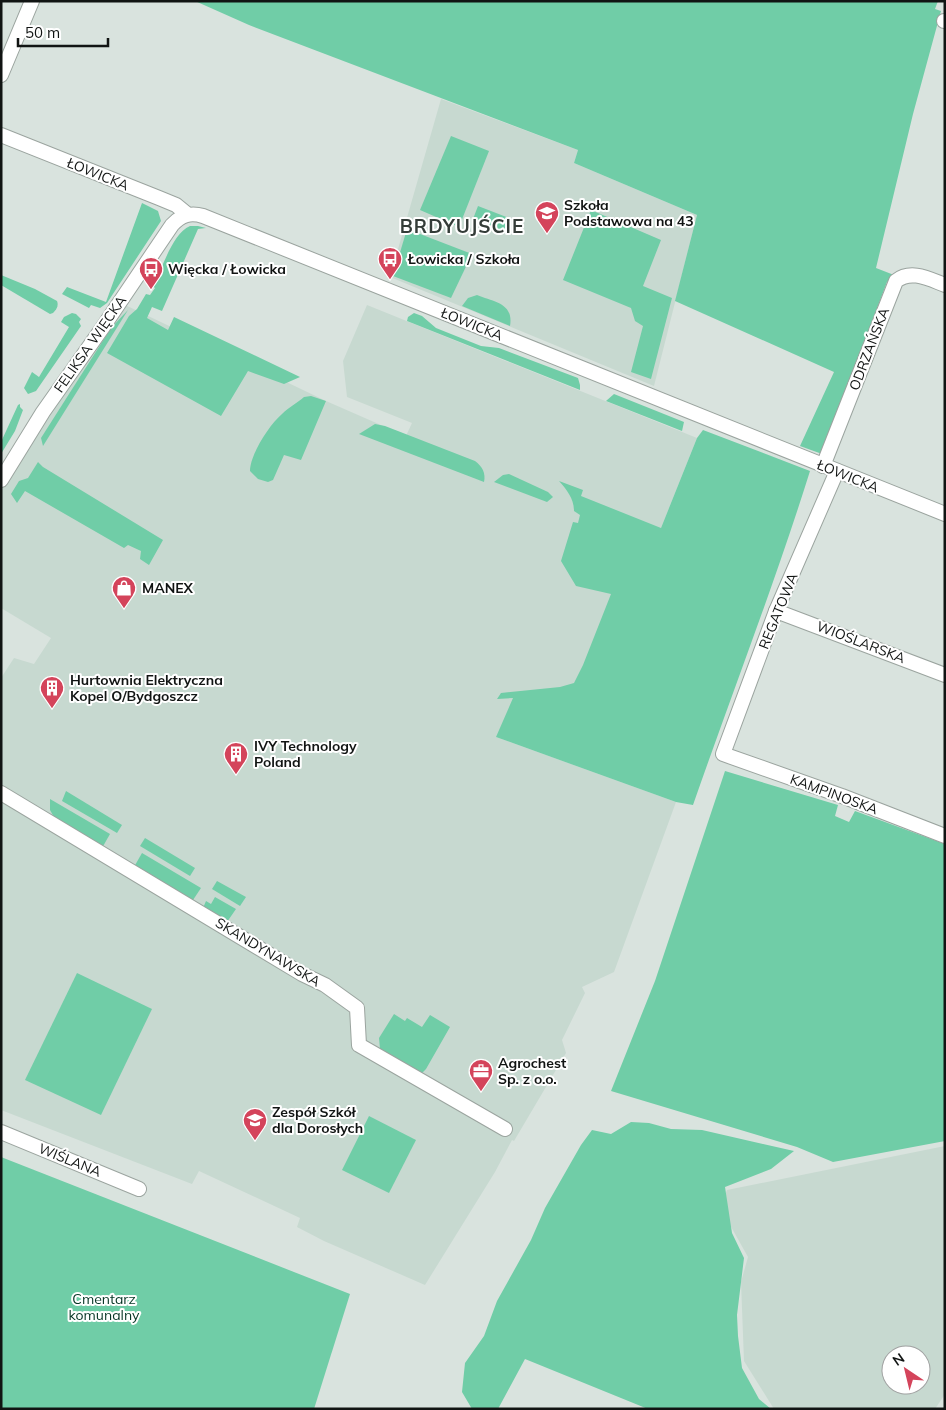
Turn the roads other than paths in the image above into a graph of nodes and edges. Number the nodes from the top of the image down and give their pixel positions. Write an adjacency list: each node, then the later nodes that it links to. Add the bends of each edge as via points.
1 (32, 1): 2 (street)
2 (1, 75)
3 (1, 135): 4 (street, ŁOWICKA, via 180,207)
4 (186, 214): 6 (street, ŁOWICKA, via 203,216); 8 (street, FELIKSA WIĘCKA, via 177,219 165,235 43,412)
5 (945, 285): 6 (street, ODRZAŃSKA, via 914,274 896,281)
6 (823, 466): 7 (street, ŁOWICKA)
7 (837, 471): 9 (street, ŁOWICKA); 10 (street, REGATOWA)
8 (1, 480)
9 (945, 514)
10 (776, 611): 11 (street, WIOŚLARSKA); 12 (street, REGATOWA)
11 (945, 674)
12 (724, 754): 14 (street, KAMPINOSKA)
13 (1, 793): 15 (street, SKANDYNAWSKA, via 325,985 357,1008 359,1045)
14 (945, 836)
15 (505, 1129)
16 (1, 1132): 17 (street, WIŚLANA)
17 (139, 1189)

